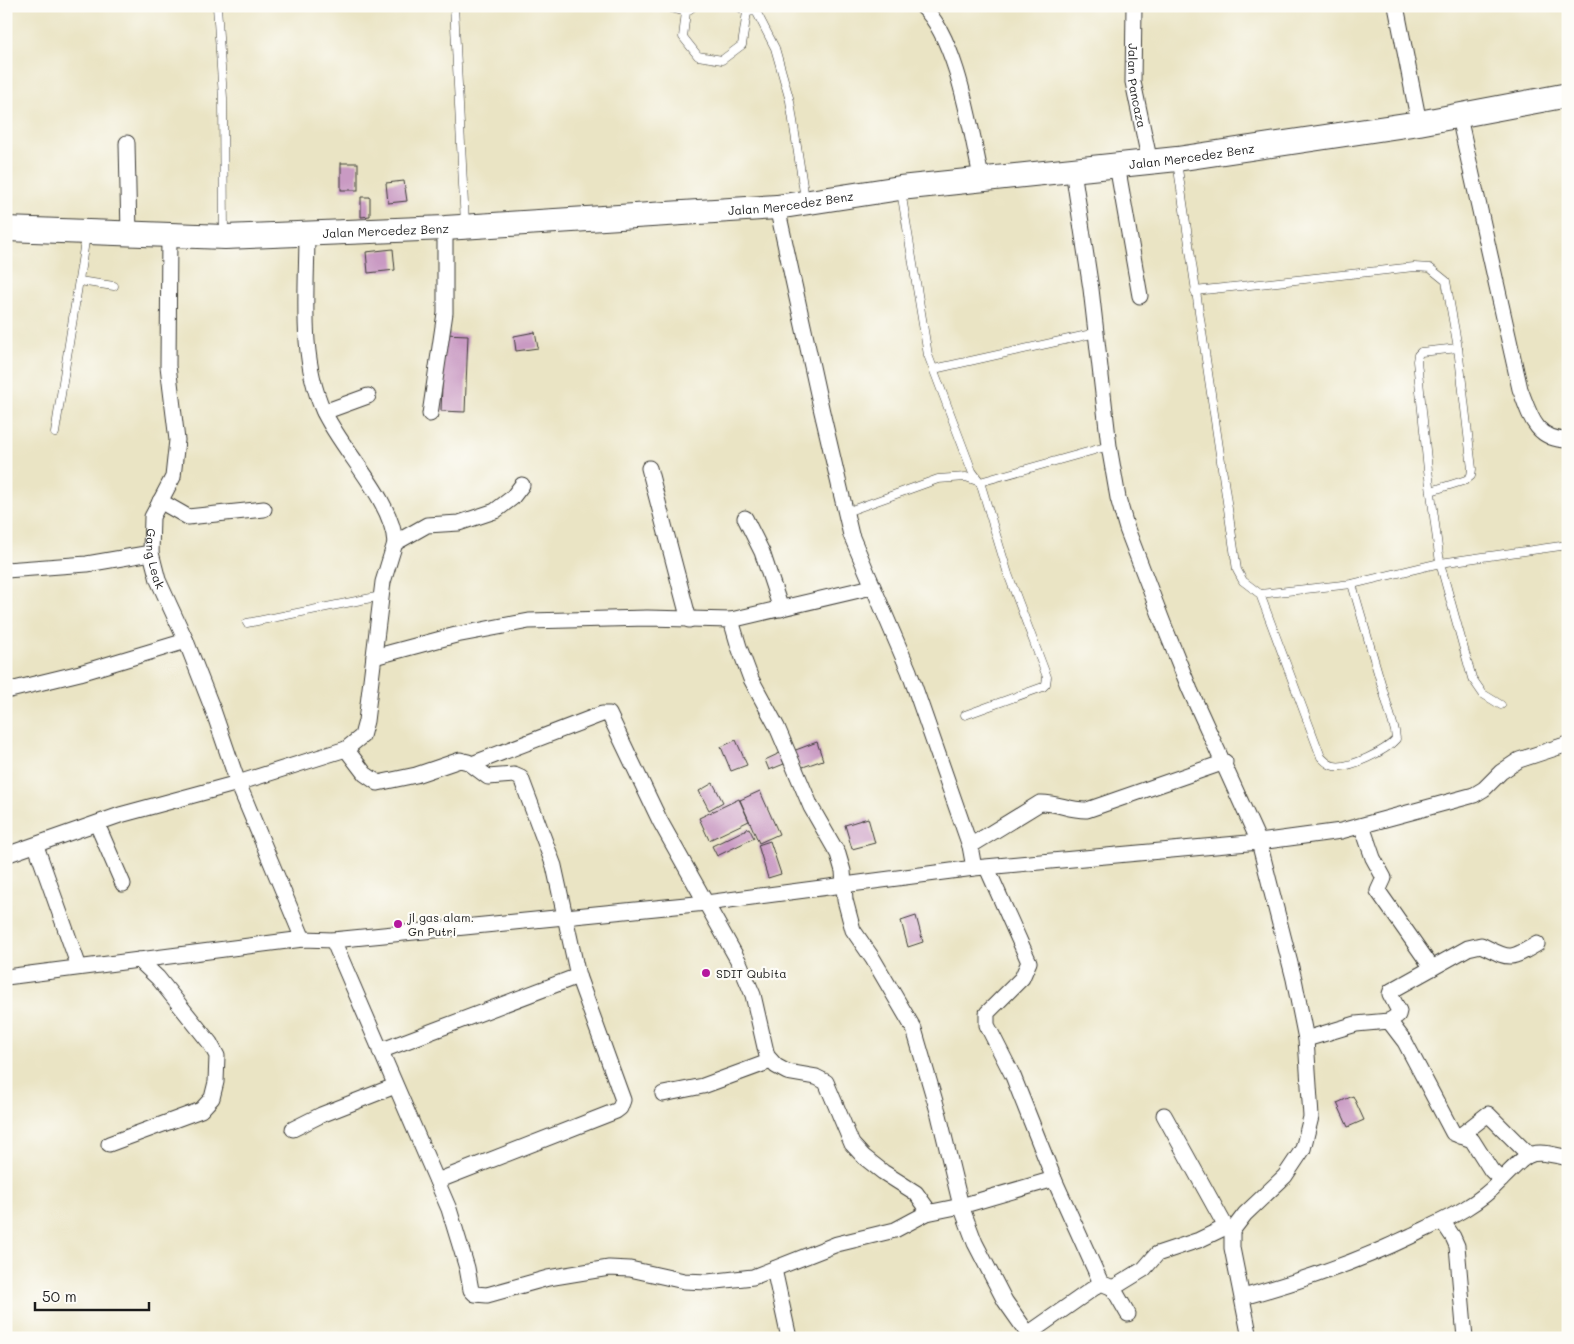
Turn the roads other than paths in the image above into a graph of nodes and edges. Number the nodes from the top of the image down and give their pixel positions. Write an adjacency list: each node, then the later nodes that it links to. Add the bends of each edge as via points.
1 (217, 6): 30 (lane, via 223,98)
2 (454, 6): 24 (lane)
3 (663, 6): 10 (lane)
4 (694, 6): 10 (lane)
5 (738, 6): 11 (lane)
6 (922, 6): 20 (street, via 936,20 949,51)
7 (1134, 6): 17 (street, Jalan Pancaza, via 1133,82)
8 (1396, 6): 14 (street)
9 (756, 8): 11 (lane); 22 (lane, via 775,48 790,101)
10 (686, 12): 11 (lane, via 682,36 698,56 722,60 742,45)
11 (747, 12)
12 (1568, 95): 13 (main road, Jalan Mercedez Benz)
13 (1459, 117): 14 (main road, Jalan Mercedez Benz); 42 (street, via 1520,389 1538,428 1556,440)
14 (1419, 123): 16 (main road, Jalan Mercedez Benz)
15 (128, 143): 28 (street)
16 (1177, 159): 17 (main road, Jalan Mercedez Benz); 33 (lane)
17 (1150, 163): 18 (main road, Jalan Mercedez Benz)
18 (1117, 165): 19 (main road, Jalan Mercedez Benz); 34 (street)
19 (1074, 170): 20 (main road, Jalan Mercedez Benz); 35 (street)
20 (982, 181): 21 (main road, Jalan Mercedez Benz)
21 (900, 188): 22 (main road, Jalan Mercedez Benz); 37 (lane, via 924,338)
22 (806, 201): 23 (main road, Jalan Mercedez Benz)
23 (777, 207): 24 (main road, Jalan Mercedez Benz); 50 (street)
24 (455, 227): 27 (main road, Jalan Mercedez Benz); 40 (street)
25 (6, 229): 26 (main road, Jalan Mercedez Benz)
26 (86, 232): 28 (main road, Jalan Mercedez Benz); 31 (lane)
27 (307, 233): 30 (main road, Jalan Mercedez Benz); 39 (street, via 308,351)
28 (128, 234): 29 (main road, Jalan Mercedez Benz)
29 (169, 235): 30 (main road, Jalan Mercedez Benz); 48 (street, Gang Leak, via 168,366 177,440 173,478)
30 (224, 237)
31 (79, 281): 32 (lane); 41 (lane)
32 (114, 286)
33 (1195, 291): 36 (lane, via 1341,274 1430,268 1446,280); 59 (lane, via 1237,570 1244,581)
34 (1140, 296)
35 (1096, 333): 37 (lane); 43 (street)
36 (1458, 348): 47 (lane, via 1472,469 1466,480); 47 (lane, via 1418,355)
37 (934, 370): 45 (lane, via 972,471)
38 (368, 396): 39 (street)
39 (324, 412): 52 (street, via 385,509)
40 (430, 414)
41 (55, 433)
42 (1568, 440)
43 (1109, 446): 45 (lane); 72 (street, via 1118,498 1136,552 1190,690)
44 (649, 468): 62 (street)
45 (980, 482): 50 (lane, via 966,477 938,479); 69 (lane, via 1008,574 1047,680 1043,687)
46 (522, 485): 52 (street, via 495,511 459,523 427,525)
47 (1431, 491): 55 (lane)
48 (160, 501): 49 (street, via 188,517); 54 (street, Gang Leak, via 152,517)
49 (264, 509)
50 (846, 512): 58 (street, via 851,536)
51 (745, 518): 61 (street, via 762,552)
52 (395, 543): 60 (street)
53 (1568, 545): 55 (lane)
54 (151, 553): 56 (street, via 87,564); 65 (street, Gang Leak, via 158,580)
55 (1440, 563): 57 (lane); 68 (lane, via 1472,678 1484,694)
56 (6, 570)
57 (1352, 584): 59 (lane); 59 (lane, via 1396,739 1382,751 1339,766 1327,763 1321,757)
58 (872, 587): 61 (street); 79 (street, via 910,671)
59 (1260, 594)
60 (381, 596): 64 (lane); 66 (street)
61 (780, 609): 63 (street)
62 (689, 620): 63 (street); 66 (street, via 529,621)
63 (732, 620): 83 (street, via 751,679 777,727 811,807 838,854)
64 (247, 623)
65 (186, 641): 67 (street); 74 (street, Gang Leak, via 214,710)
66 (374, 656): 71 (street, via 364,730 358,741)
67 (6, 691)
68 (1501, 705)
69 (964, 715)
70 (1568, 744): 76 (street, via 1519,760 1474,795)
71 (346, 749): 73 (street, via 365,774 378,783 416,776 455,760); 74 (street)
72 (1225, 762): 77 (street); 79 (street, via 1087,810 1040,803)
73 (472, 764): 84 (street, via 609,714 660,821); 85 (street, via 488,777 518,775 523,781 554,866)
74 (238, 783): 75 (street); 86 (street, Gang Leak)
75 (97, 824): 78 (street); 82 (street)
76 (1362, 826): 77 (street); 91 (street, via 1372,858 1384,880 1378,891)
77 (1259, 842): 81 (street); 95 (street)
78 (36, 846): 80 (street); 90 (street)
79 (970, 846): 81 (street)
80 (6, 855)
81 (980, 868): 83 (street); 106 (street, via 1028,958 1029,966 1022,978 987,1013 987,1025 1013,1076)
82 (123, 884)
83 (844, 884): 84 (street); 109 (street, via 852,930 914,1029 940,1115)
84 (706, 903): 85 (street); 97 (street, via 747,979 764,1047)
85 (565, 915): 87 (street); 92 (street)
86 (303, 939): 87 (street); 89 (street)
87 (333, 940): 96 (street)
88 (1537, 944): 91 (street, via 1508,957 1477,944)
89 (140, 960): 90 (street); 103 (street, via 210,1043 217,1056 216,1082 212,1098 201,1110)
90 (79, 967): 93 (street)
91 (1432, 968): 94 (street, via 1391,991 1399,1010 1396,1017)
92 (578, 976): 96 (street); 108 (street, via 621,1093 620,1108)
93 (6, 977)
94 (1388, 1021): 95 (street, via 1356,1024); 102 (street, via 1405,1042 1451,1130)
95 (1306, 1039): 112 (street, via 1311,1116 1303,1149 1285,1176)
96 (380, 1051): 98 (street)
97 (771, 1061): 99 (street, via 703,1086); 110 (street, via 787,1072 816,1076 826,1082 852,1144 883,1172 916,1193 923,1200)
98 (395, 1086): 101 (street); 108 (street)
99 (663, 1094)
100 (1164, 1115): 112 (street)
101 (293, 1129)
102 (1460, 1136): 104 (street, via 1488,1114); 107 (street, via 1472,1140)
103 (109, 1144)
104 (1529, 1155): 105 (street, via 1538,1151); 107 (street)
105 (1568, 1158)
106 (1054, 1179): 109 (street); 114 (street)
107 (1501, 1180): 111 (street, via 1482,1199)
108 (437, 1181): 113 (street, via 460,1242 471,1290 480,1296 598,1269 630,1269 697,1282 753,1277)
109 (961, 1206): 110 (street); 117 (street, via 987,1270)
110 (927, 1213): 113 (street, via 895,1230 837,1244)
111 (1443, 1222): 115 (street, via 1375,1254 1310,1278); 118 (street, via 1457,1246)
112 (1229, 1229): 114 (street, via 1157,1254 1144,1269); 115 (street)
113 (774, 1269): 119 (street)
114 (1107, 1286): 116 (street); 117 (street)
115 (1243, 1297): 120 (street)
116 (1128, 1314)
117 (1029, 1336)
118 (1462, 1337)
119 (789, 1338)
120 (1250, 1338)

